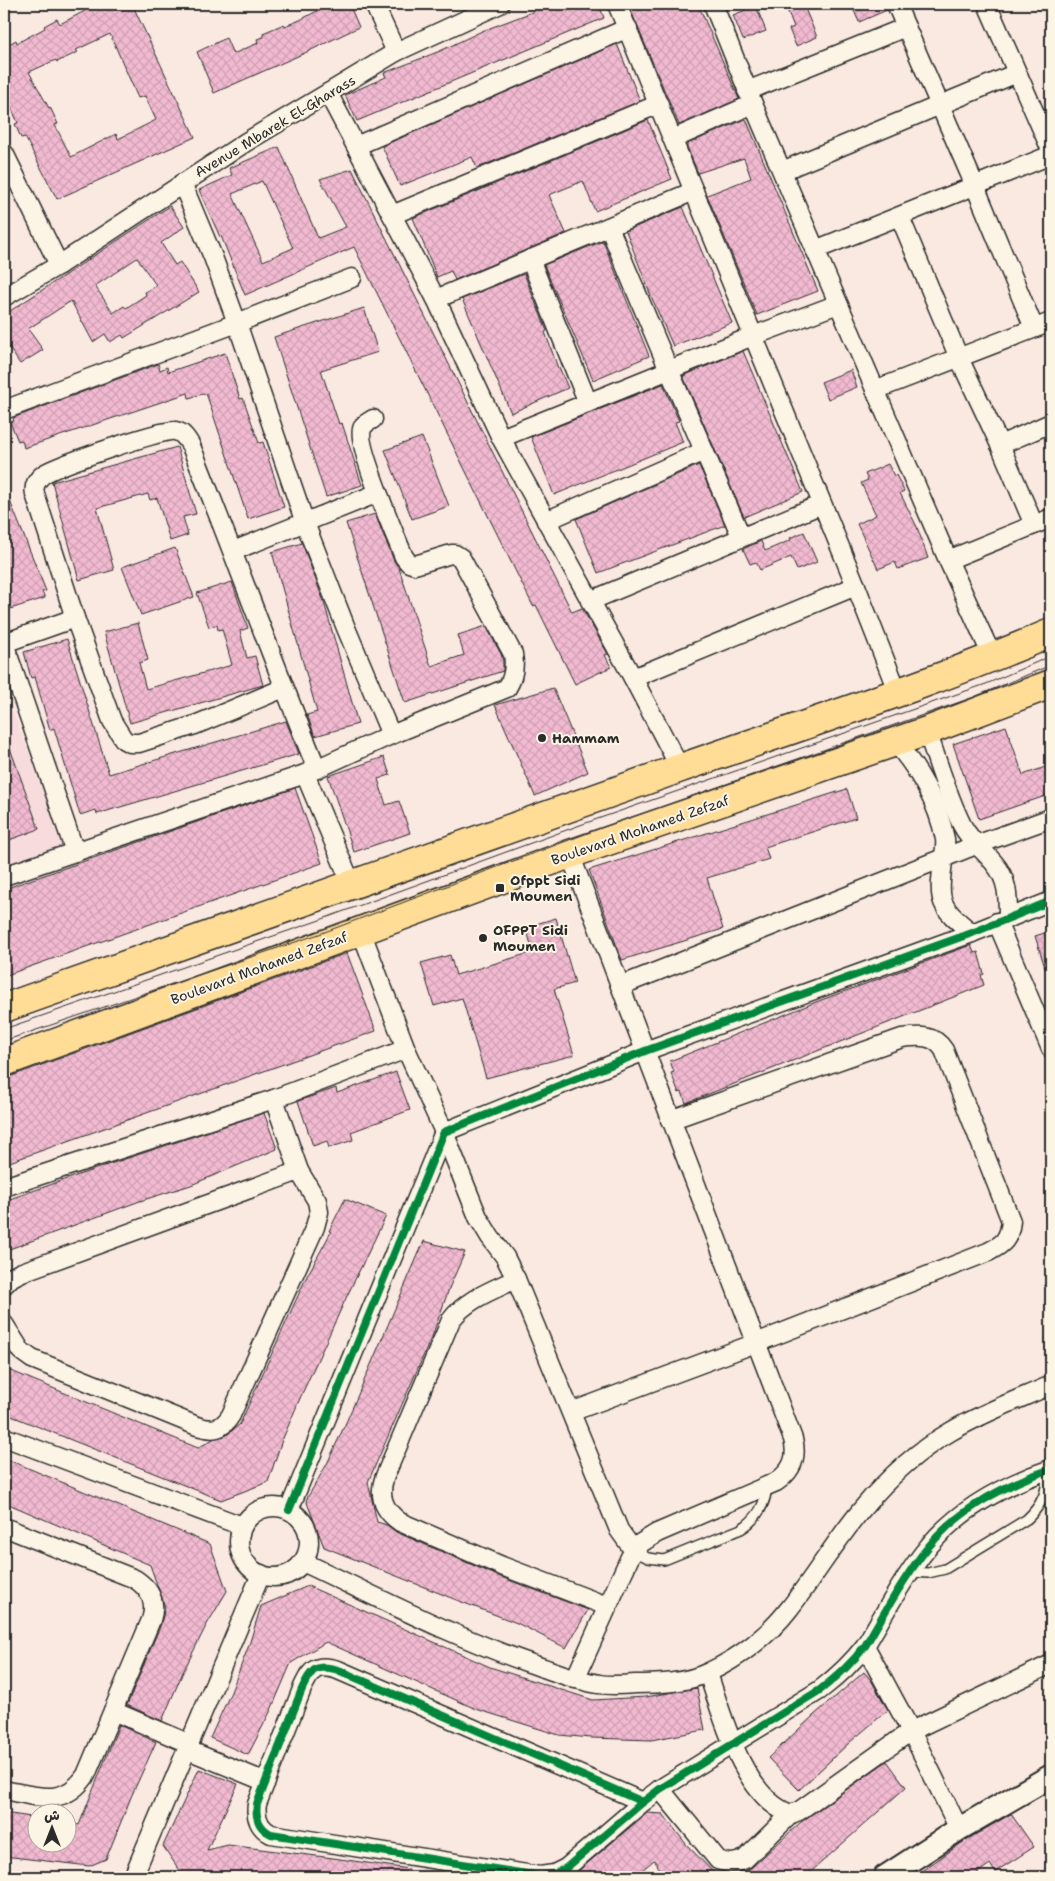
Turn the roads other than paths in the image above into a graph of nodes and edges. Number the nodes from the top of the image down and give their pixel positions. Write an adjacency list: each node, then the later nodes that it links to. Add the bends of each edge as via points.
1 (374, 4): 9 (street)
2 (500, 4): 9 (street, Avenue Mbarek El-Gharass)
3 (617, 4): 8 (street)
4 (896, 4): 7 (street)
5 (987, 4): 10 (street)
6 (718, 5): 12 (street)
7 (906, 27): 12 (street); 14 (street)
8 (628, 28): 13 (street); 16 (street)
9 (396, 52): 11 (street, Avenue Mbarek El-Gharass)
10 (1017, 73): 14 (street); 17 (street)
11 (328, 92): 16 (street); 21 (street, Avenue Mbarek El-Gharass)
12 (750, 98): 15 (street); 20 (street)
13 (659, 104): 15 (street); 24 (street)
14 (940, 104): 20 (street); 22 (street)
15 (673, 139): 23 (street)
16 (356, 146): 24 (street)
17 (1051, 150)
18 (4, 153): 29 (street)
19 (1051, 155): 22 (street)
20 (782, 172): 27 (street)
21 (182, 183): 29 (street, Avenue Mbarek El-Gharass); 35 (street)
22 (975, 186): 25 (street); 36 (street)
23 (694, 191): 26 (street); 37 (street)
24 (392, 215): 32 (street)
25 (900, 217): 27 (street); 38 (street)
26 (609, 227): 28 (street); 39 (street)
27 (815, 250): 33 (street)
28 (530, 260): 32 (street); 41 (street)
29 (59, 264): 31 (street, Avenue Mbarek El-Gharass)
30 (352, 278): 35 (street)
31 (4, 297)
32 (436, 300): 45 (street)
33 (838, 304): 37 (street); 40 (street)
34 (1051, 322): 36 (street)
35 (237, 323): 42 (street); 52 (street)
36 (1034, 328): 38 (street)
37 (753, 336): 39 (street); 49 (street)
38 (959, 358): 40 (street); 46 (street)
39 (669, 370): 41 (street); 47 (street)
40 (875, 390): 56 (street)
41 (588, 403): 45 (street)
42 (4, 410)
43 (373, 419): 48 (street, via 363,426 360,437)
44 (1051, 423): 46 (street)
45 (501, 438): 51 (street)
46 (1000, 445): 53 (street)
47 (704, 451): 51 (street); 54 (street)
48 (378, 493): 52 (street); 68 (street, via 409,563 415,566 451,554 461,558 513,654 514,662 512,680 507,688)
49 (822, 504): 54 (street); 57 (street)
50 (1051, 518): 53 (street)
51 (546, 521): 58 (street)
52 (305, 523): 55 (street); 68 (street)
53 (1034, 525): 56 (street)
54 (741, 536): 58 (street)
55 (233, 551): 59 (street, via 191,446 179,432 162,432 51,471 37,480 34,494); 65 (street)
56 (948, 560): 62 (street)
57 (856, 586): 63 (street); 66 (street)
58 (590, 601): 63 (street)
59 (75, 618): 61 (street); 65 (street, via 112,721 122,738 130,744 139,744 195,725)
60 (1051, 633): 62 (main road)
61 (4, 643): 74 (street)
62 (993, 658): 66 (main road)
63 (633, 678): 70 (street)
64 (1051, 684): 67 (main road, Boulevard Mohamed Zefzaf)
65 (284, 688): 71 (street)
66 (898, 693): 70 (main road)
67 (927, 731): 69 (main road, Boulevard Mohamed Zefzaf); 73 (street, via 959,818)
68 (391, 735): 71 (street)
69 (894, 741): 75 (main road, Boulevard Mohamed Zefzaf); 76 (street, via 917,770 937,814 945,839)
70 (680, 768): 78 (main road)
71 (311, 772): 74 (street); 78 (street)
72 (1051, 818): 73 (street)
73 (976, 845): 76 (street); 80 (street, via 1001,873 1008,894)
74 (75, 852): 77 (street)
75 (570, 854): 81 (main road, Boulevard Mohamed Zefzaf); 83 (street)
76 (943, 858): 82 (street, via 942,905); 83 (street)
77 (4, 876)
78 (351, 883): 84 (main road)
79 (1051, 901): 80 (street)
80 (1002, 920): 82 (street); 85 (street)
81 (361, 930): 86 (street); 89 (main road, Boulevard Mohamed Zefzaf)
82 (972, 933): 88 (street)
83 (620, 986): 88 (street)
84 (4, 1008)
85 (1048, 1030): 87 (street)
86 (406, 1049): 90 (street); 92 (street)
87 (1051, 1049)
88 (644, 1052): 91 (street); 92 (street)
89 (4, 1062)
90 (274, 1099): 93 (street); 94 (street)
91 (670, 1120): 98 (street); 98 (street, via 902,1038 929,1038 939,1042 944,1050 1011,1221 1009,1234 1002,1246)
92 (444, 1132): 95 (street, via 478,1217); 104 (street)
93 (299, 1171): 96 (street, via 22,1272); 97 (street, via 317,1200 317,1223 231,1415 219,1428 197,1426 28,1357)
94 (4, 1187)
95 (516, 1279): 100 (street); 111 (street, via 463,1306 451,1320 385,1476 381,1493 383,1502 392,1517 400,1522 502,1566)
96 (4, 1285)
97 (4, 1324)
98 (756, 1343): 100 (street); 103 (street, via 795,1447 789,1471)
99 (1051, 1385): 114 (street, via 952,1431 916,1457 862,1508 788,1611 762,1638)
100 (571, 1412): 107 (street, via 619,1530)
101 (4, 1437): 105 (street)
102 (1049, 1469): 109 (street, via 961,1515 935,1539); 109 (lane, via 1044,1496 1027,1519 945,1569)
103 (767, 1487): 107 (street, via 657,1533); 107 (lane, via 760,1512 741,1529 664,1560 648,1558)
104 (289, 1510): 105 (street, via 262,1508); 108 (street, via 303,1523 307,1532 308,1551)
105 (242, 1526): 110 (street, via 239,1549 243,1560)
106 (4, 1527): 116 (street, via 135,1580 149,1592 153,1612)
107 (634, 1550): 111 (street)
108 (303, 1562): 110 (street, via 284,1575); 115 (street, via 510,1657)
109 (911, 1572): 112 (street)
110 (261, 1574): 119 (street)
111 (608, 1606): 115 (street)
112 (865, 1646): 117 (street); 118 (street, via 845,1670 820,1690)
113 (1051, 1664): 117 (street)
114 (708, 1673): 115 (street, via 660,1684 600,1684); 118 (street)
115 (575, 1679)
116 (113, 1711): 119 (street); 123 (street, via 86,1775 68,1793 45,1798)
117 (911, 1730): 125 (street); 126 (street)
118 (732, 1745): 122 (street); 125 (street, via 759,1791 783,1812)
119 (189, 1747): 121 (street); 127 (street)
120 (1051, 1776): 126 (street)
121 (266, 1782): 124 (street, via 257,1804 257,1817 261,1826 271,1834 540,1876 566,1868); 124 (street, via 307,1678 313,1670 326,1666)
122 (660, 1789): 124 (street); 125 (street, via 718,1860 727,1864 745,1858)
123 (4, 1790)
124 (643, 1802)
125 (791, 1814)
126 (959, 1829): 128 (street)
127 (133, 1877)
128 (885, 1877)

